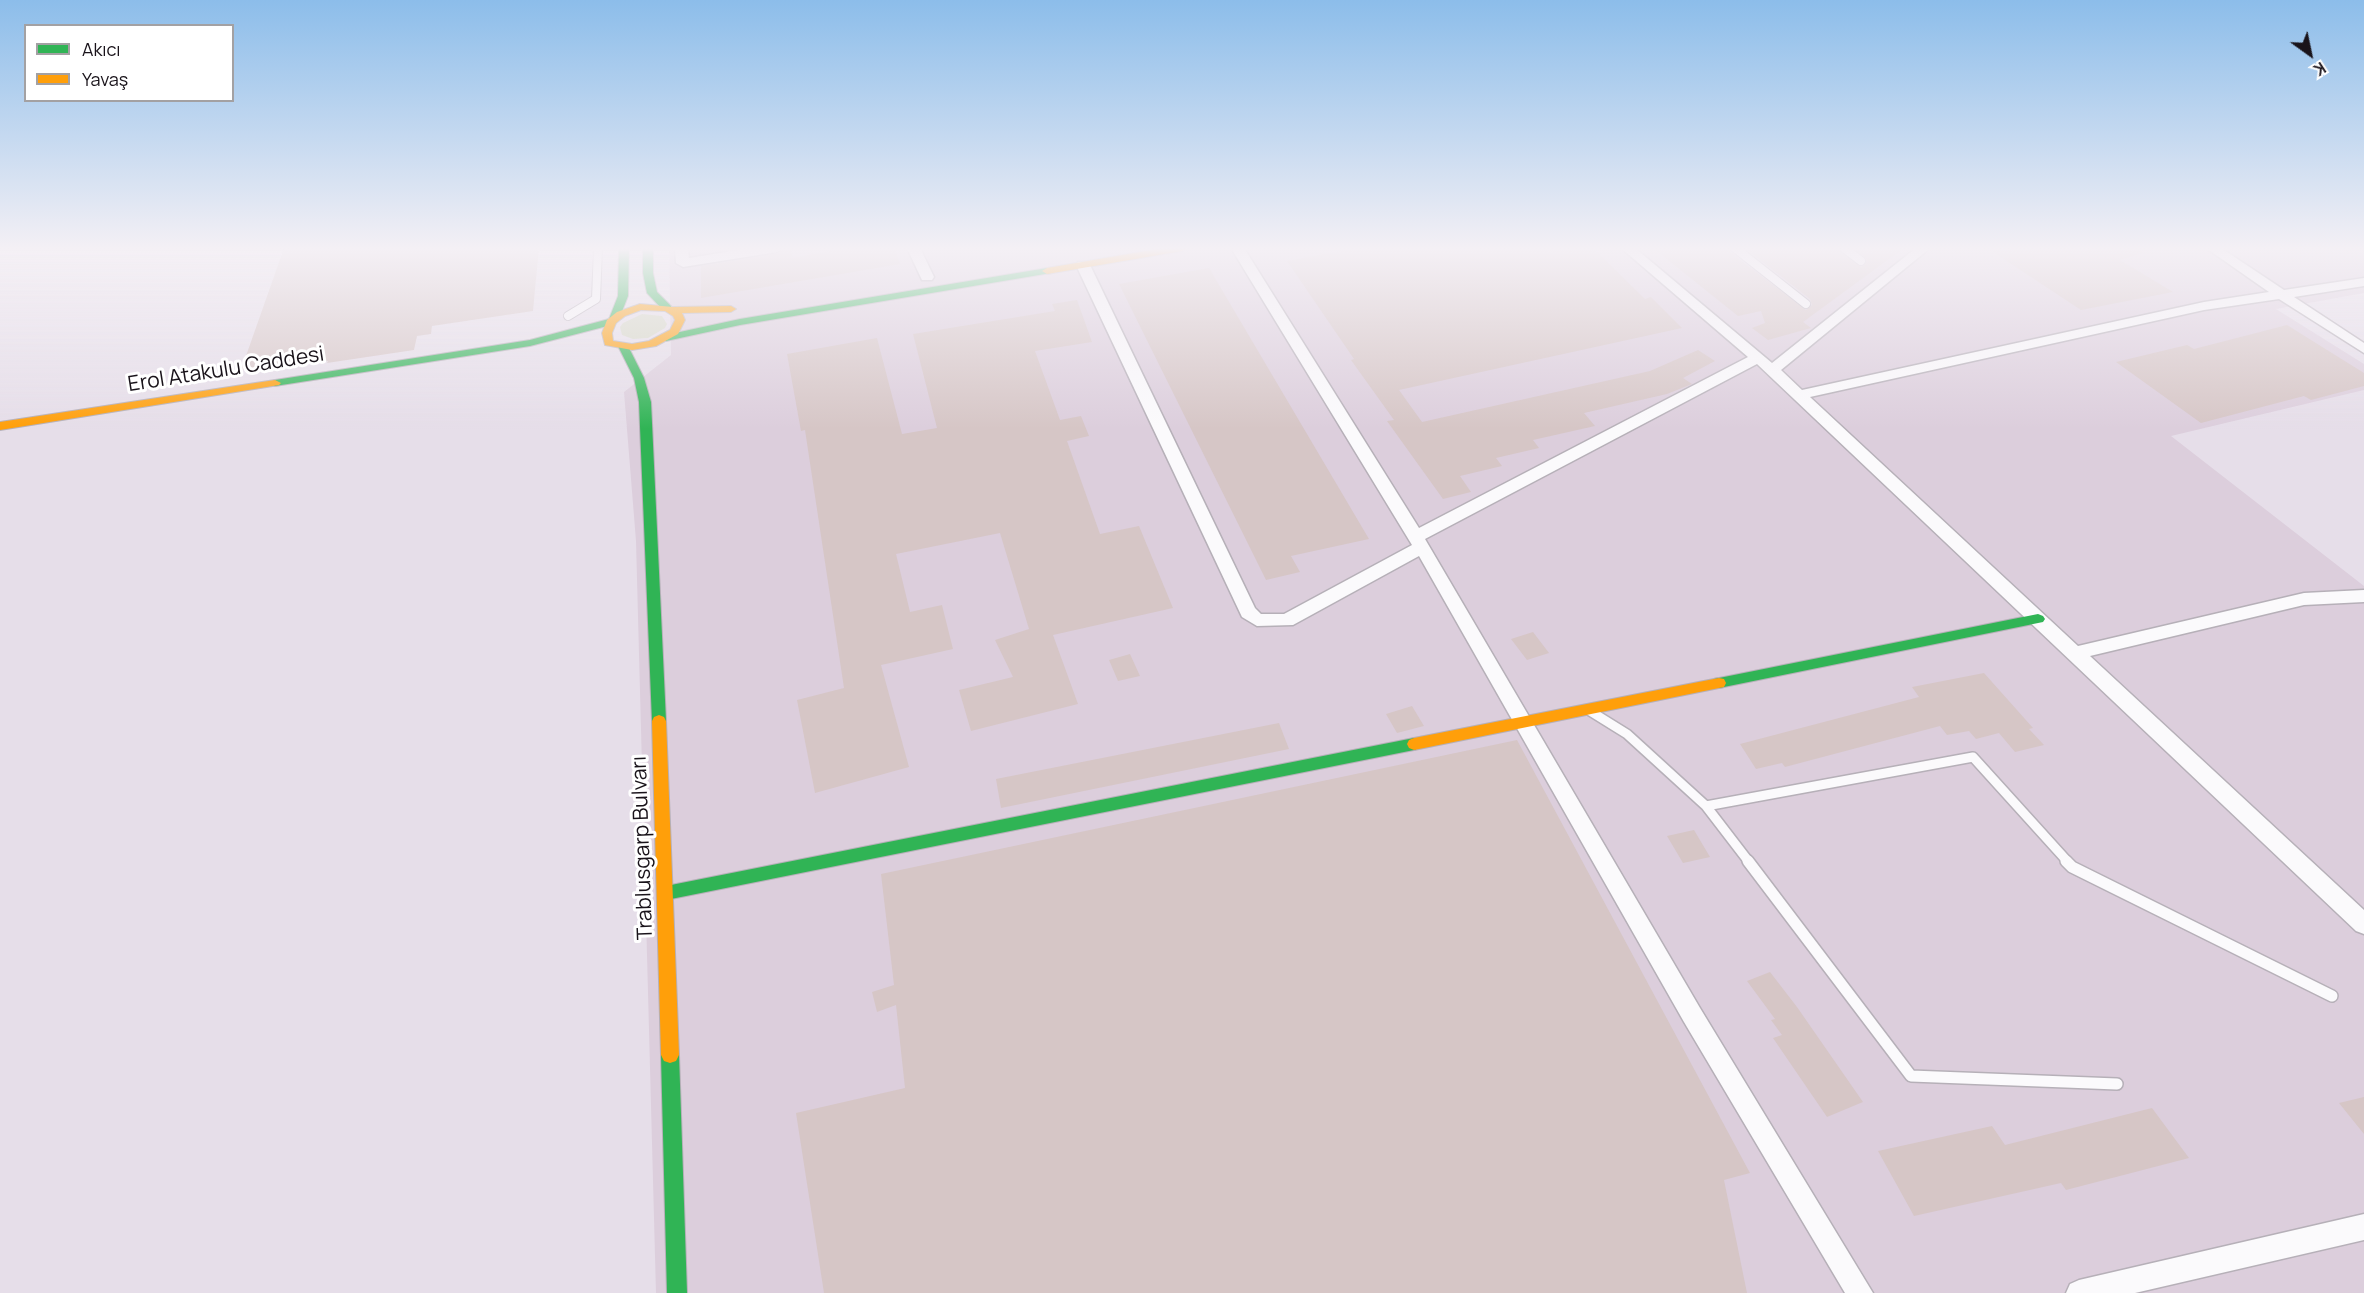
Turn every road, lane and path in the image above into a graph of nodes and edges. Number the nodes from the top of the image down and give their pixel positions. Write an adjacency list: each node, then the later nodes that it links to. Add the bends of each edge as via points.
1 (581, 308): 14 (lane)
2 (617, 308): 15 (main road)
3 (637, 308): 15 (main road)
4 (660, 308): 13 (main road)
5 (736, 308): 13 (main road)
6 (808, 308): 16 (main road)
7 (1104, 308): 25 (street, via 1248,612 1257,620 1287,620)
8 (1275, 308): 25 (street)
9 (1699, 308): 20 (street)
10 (1848, 308): 21 (street)
11 (2193, 308): 22 (street)
12 (2301, 308): 19 (street)
13 (670, 309): 16 (main road, Trablusgarp Bulvarı, via 678,314 679,326)
14 (568, 316)
15 (613, 320): 17 (main road); 18 (main road, Trablusgarp Bulvarı, via 607,333)
16 (664, 339): 18 (main road, via 642,346); 23 (main road, Trablusgarp Bulvarı)
17 (530, 343): 18 (main road); 24 (main road, Erol Atakulu Caddesi)
18 (619, 344): 23 (main road, Trablusgarp Bulvarı, via 639,378)
19 (2364, 349)
20 (1758, 358): 21 (street); 25 (street)
21 (1772, 370): 22 (street)
22 (1800, 395): 27 (street)
23 (645, 402): 32 (main road, Trablusgarp Bulvarı)
24 (0, 426)
25 (1418, 542): 30 (street)
26 (2364, 596): 28 (street, via 2304,599)
27 (2038, 619): 28 (street); 29 (main road)
28 (2075, 653): 33 (street)
29 (1585, 708): 30 (main road); 31 (lane, via 1627,734)
30 (1523, 720): 32 (main road); 38 (street, via 1692,1015)
31 (1706, 806): 34 (lane, via 1973,757 2072,867); 35 (lane, via 1911,1076)
32 (666, 893): 37 (main road, Trablusgarp Bulvarı)
33 (2364, 924)
34 (2332, 996)
35 (2117, 1084)
36 (2364, 1227): 39 (street)
37 (677, 1293)
38 (1860, 1293)
39 (2079, 1293)

